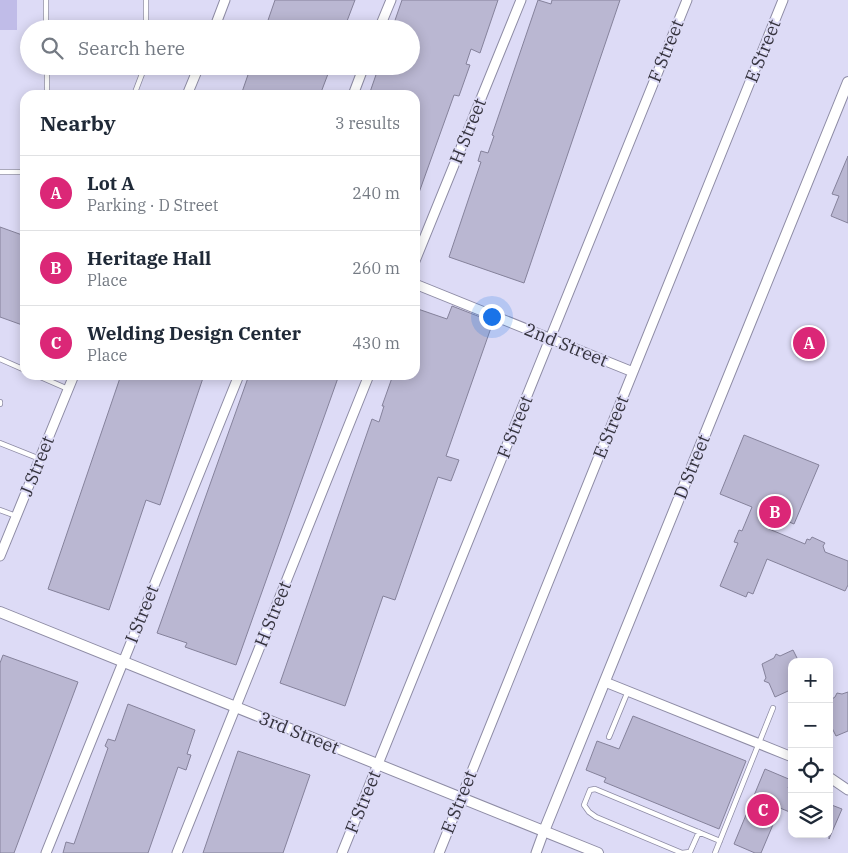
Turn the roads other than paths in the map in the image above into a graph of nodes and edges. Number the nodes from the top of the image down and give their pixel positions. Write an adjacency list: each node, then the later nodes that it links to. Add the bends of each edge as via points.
1 (46, 0): 8 (lane)
2 (146, 0): 9 (lane)
3 (225, 0): 10 (street)
4 (391, 0): 11 (street)
5 (521, 0): 24 (street, H Street)
6 (687, 0): 26 (street, F Street)
7 (783, 0): 29 (street, E Street)
8 (46, 20)
9 (146, 20)
10 (217, 20)
11 (383, 20)
12 (47, 75): 17 (lane)
13 (142, 75): 18 (lane)
14 (195, 75): 19 (street)
15 (361, 75): 20 (street)
16 (848, 82): 21 (street, D Street)
17 (47, 90)
18 (136, 90)
19 (189, 90)
20 (355, 90)
21 (844, 102): 42 (street, D Street)
22 (0, 172): 23 (lane)
23 (20, 172)
24 (420, 249)
25 (420, 286): 26 (street, 2nd Street)
26 (550, 339): 29 (street, 2nd Street); 49 (street, F Street)
27 (0, 359): 28 (lane)
28 (20, 368)
29 (633, 372): 52 (street, E Street)
30 (47, 380): 34 (lane)
31 (72, 380): 34 (street, J Street)
32 (237, 380): 41 (street, I Street)
33 (367, 380): 44 (street, H Street)
34 (68, 389): 36 (street, J Street)
35 (0, 443): 36 (lane)
36 (40, 459): 38 (street, J Street)
37 (0, 510): 38 (lane)
38 (16, 516): 39 (street, J Street)
39 (0, 556)
40 (0, 612): 41 (street, 3rd Street)
41 (123, 662): 44 (street, 3rd Street); 56 (street, I Street)
42 (605, 682): 43 (street); 53 (street, D Street)
43 (628, 691): 46 (lane); 47 (street)
44 (236, 707): 49 (street, 3rd Street); 57 (street, H Street)
45 (772, 708): 47 (lane)
46 (609, 737)
47 (759, 744): 48 (street); 55 (lane)
48 (788, 756)
49 (378, 764): 52 (street, 3rd Street); 58 (street, F Street)
50 (833, 780): 51 (street)
51 (848, 790)
52 (461, 798): 53 (street, 3rd Street); 59 (street, E Street)
53 (544, 831): 60 (street, D Street); 61 (street, 3rd Street)
54 (699, 832): 54 (lane, via 595,789 590,790 584,805 596,817 682,853 690,852); 55 (lane)
55 (720, 841): 62 (lane)
56 (46, 853)
57 (177, 853)
58 (342, 853)
59 (438, 853)
60 (536, 853)
61 (598, 853)
62 (715, 853)

